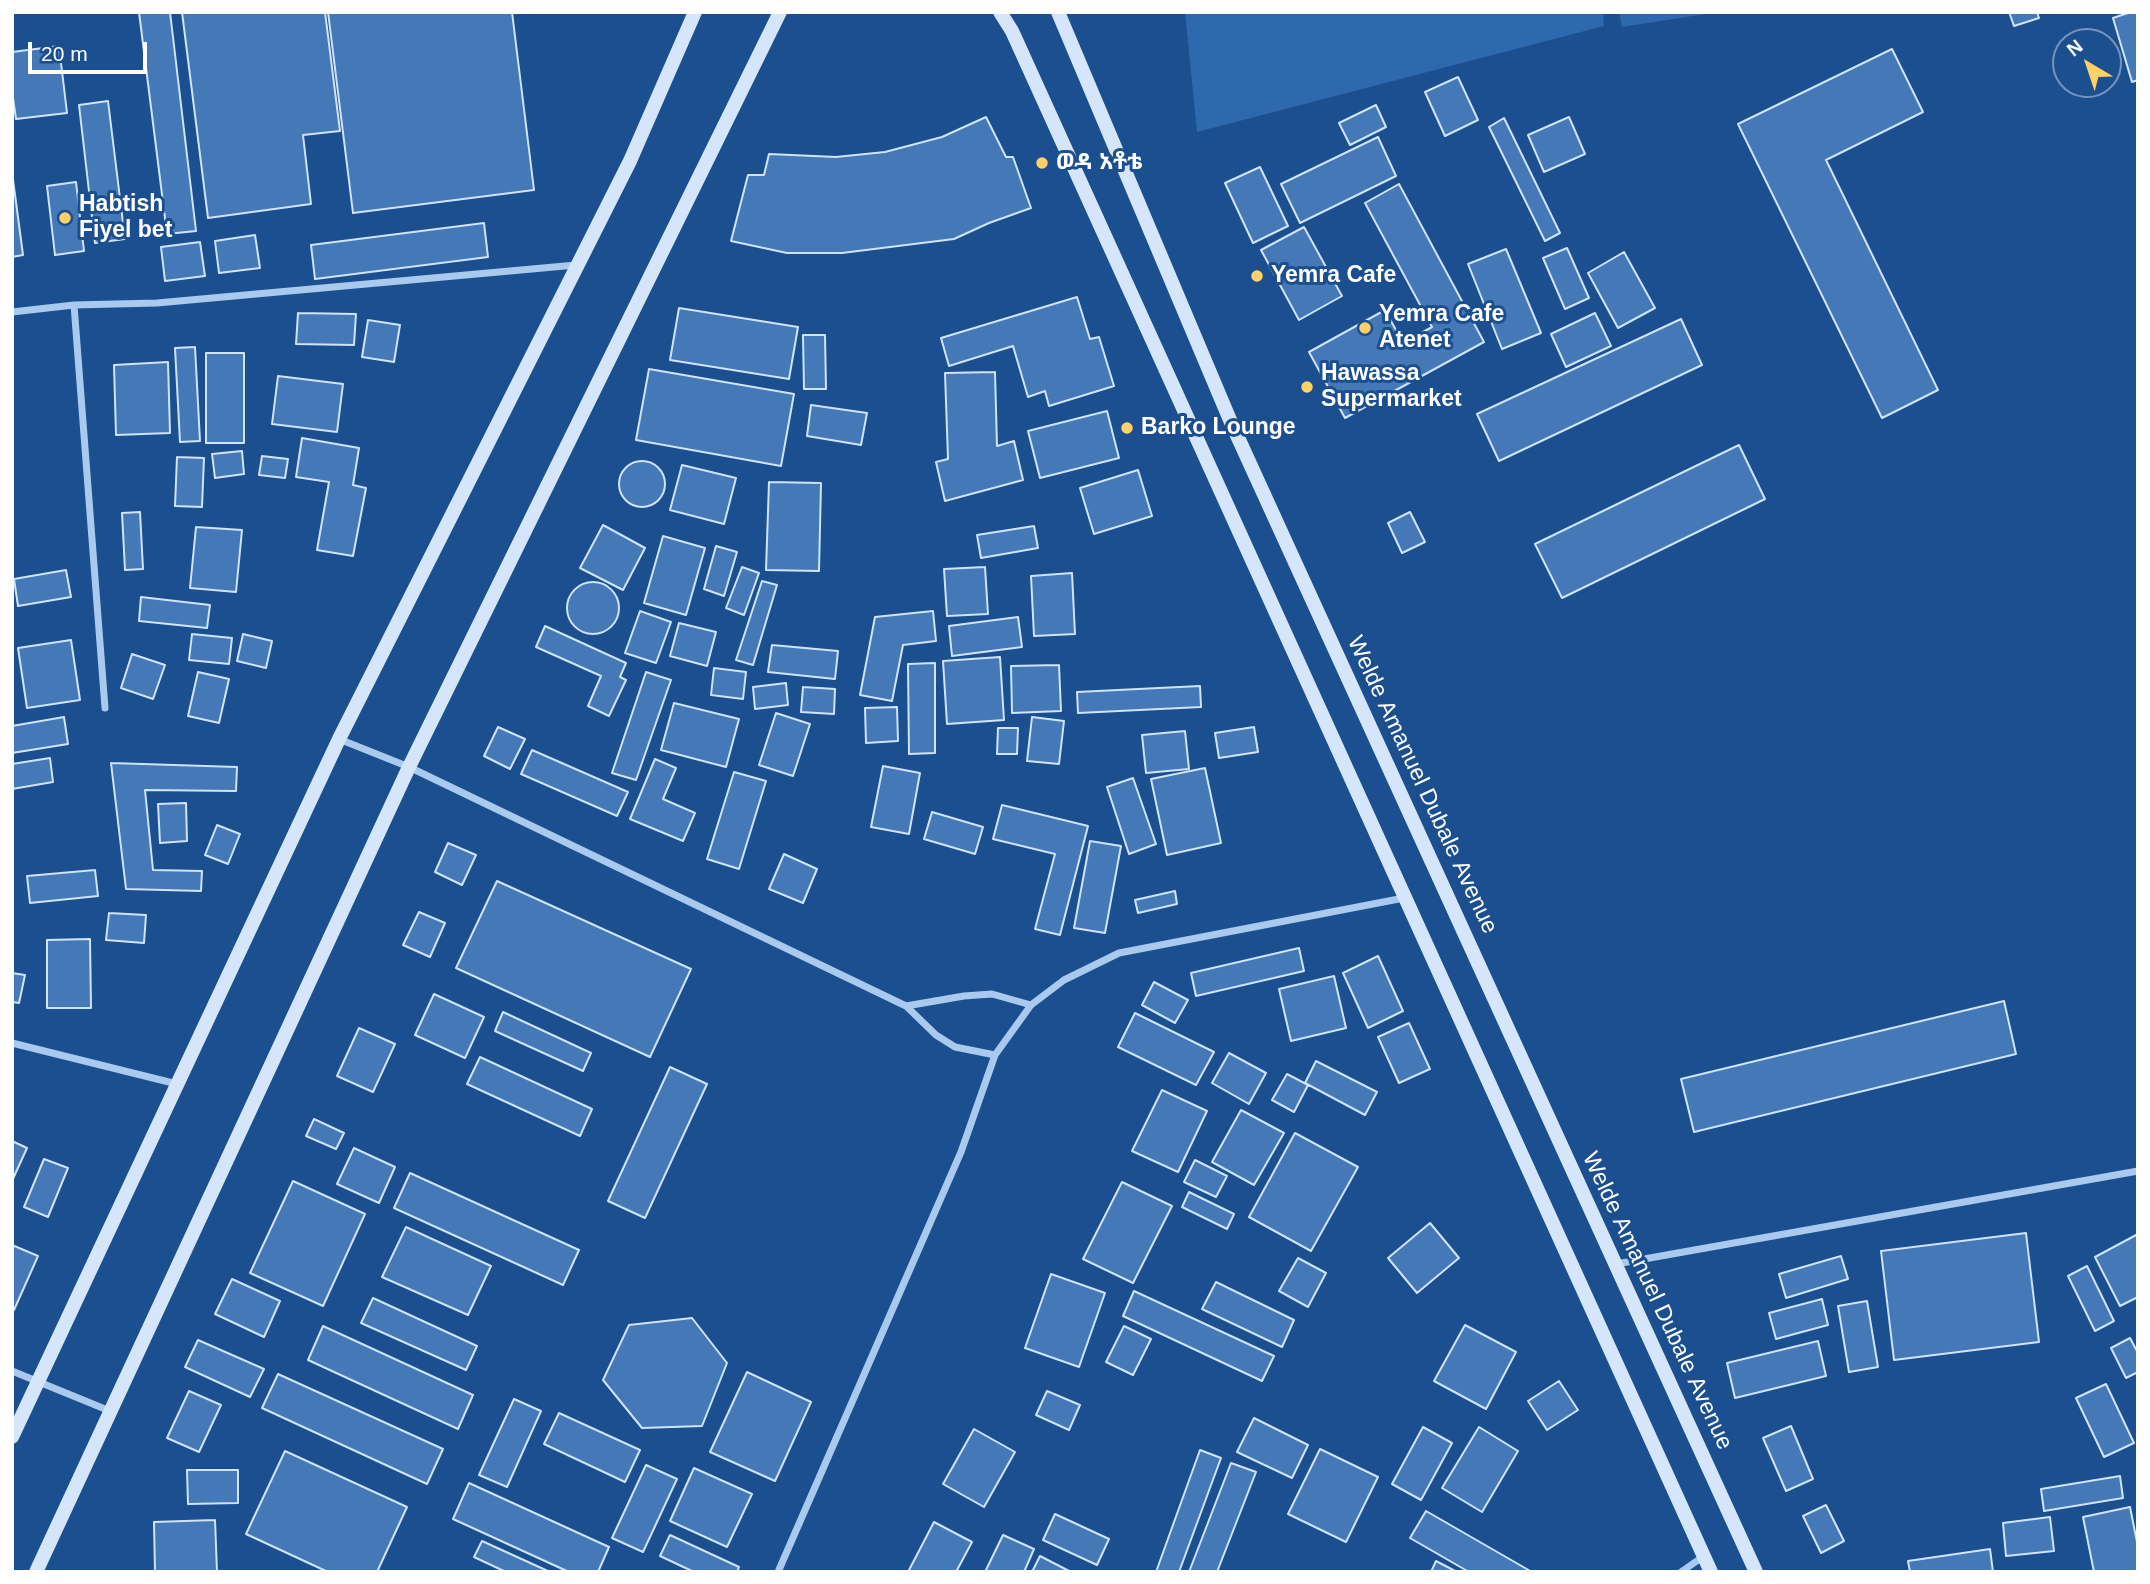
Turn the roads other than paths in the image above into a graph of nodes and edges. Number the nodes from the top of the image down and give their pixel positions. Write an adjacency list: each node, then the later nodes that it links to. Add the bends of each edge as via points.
1 (695, 12): 5 (main road, via 630,161)
2 (780, 12): 10 (main road)
3 (1000, 12): 11 (main road)
4 (1058, 12): 18 (main road, Welde Amanuel Dubale Avenue, via 1230,420)
5 (578, 265): 6 (street, via 157,303); 9 (main road)
6 (74, 305): 7 (street); 8 (street)
7 (12, 312)
8 (105, 708)
9 (339, 739): 10 (street); 16 (main road)
10 (409, 768): 13 (street); 21 (main road)
11 (1404, 898): 12 (street, via 1119,953 1064,980); 23 (main road)
12 (1031, 1005): 13 (street, via 992,994); 15 (street)
13 (906, 1006): 15 (street, via 955,1047)
14 (12, 1043): 16 (street)
15 (995, 1055): 25 (street, via 961,1152)
16 (177, 1084): 20 (main road)
17 (2138, 1171): 18 (street)
18 (1616, 1264): 28 (main road, Welde Amanuel Dubale Avenue)
19 (12, 1371): 20 (street)
20 (37, 1382): 21 (street); 22 (main road)
21 (110, 1411): 24 (main road)
22 (12, 1437)
23 (1704, 1556): 26 (street); 27 (main road)
24 (36, 1572)
25 (778, 1572)
26 (1681, 1572)
27 (1711, 1572)
28 (1756, 1572)

